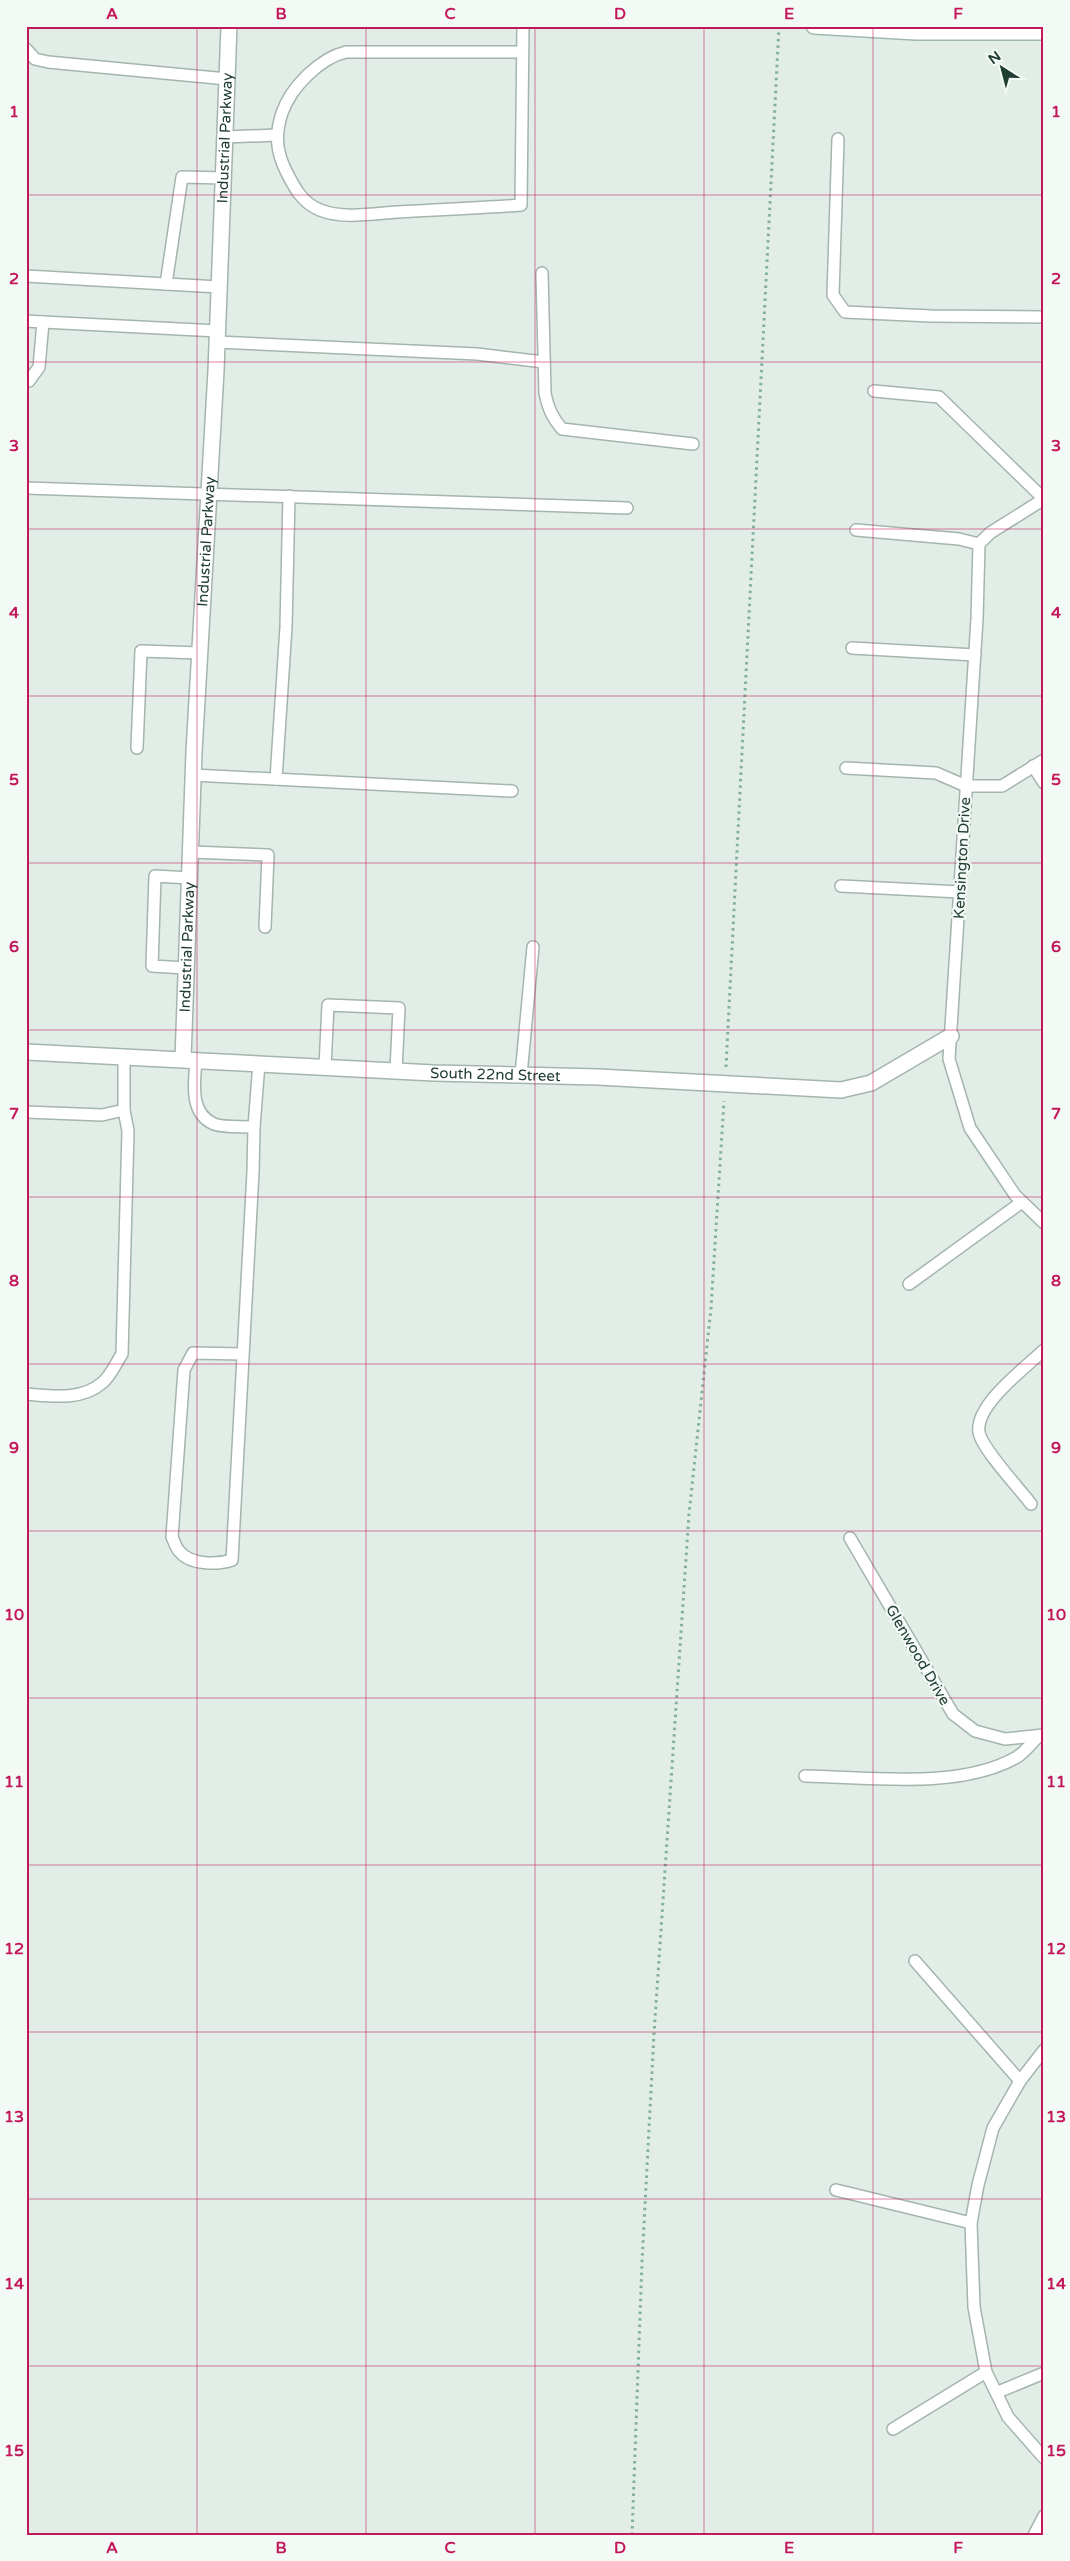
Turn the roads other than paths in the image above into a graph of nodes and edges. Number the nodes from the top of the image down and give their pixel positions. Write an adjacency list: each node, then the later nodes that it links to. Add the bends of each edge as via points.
1 (229, 26): 7 (street, Industrial Parkway)
2 (523, 26): 6 (lane)
3 (814, 26): 4 (street, via 925,32)
4 (1044, 32)
5 (26, 49): 7 (lane, via 35,59 48,62)
6 (521, 52): 8 (lane, via 346,52 334,55 304,79 283,111); 8 (lane, via 521,205 357,214 318,210 295,190 278,156)
7 (227, 79): 9 (street, Industrial Parkway)
8 (277, 135): 9 (lane)
9 (225, 137): 11 (street, Industrial Parkway)
10 (838, 139): 16 (lane, via 833,295 845,312)
11 (224, 178): 14 (lane, via 182,177); 15 (street, Industrial Parkway)
12 (542, 273): 20 (lane)
13 (26, 276): 14 (lane)
14 (166, 284): 15 (lane)
15 (219, 287): 19 (street, Industrial Parkway)
16 (1044, 317)
17 (26, 321): 18 (lane)
18 (43, 322): 19 (lane); 21 (lane, via 39,367)
19 (218, 336): 20 (lane, via 477,354); 25 (street, Industrial Parkway)
20 (544, 362): 23 (lane, via 548,409 562,429)
21 (26, 382)
22 (874, 391): 27 (lane, via 940,397)
23 (693, 444)
24 (26, 488): 25 (lane)
25 (209, 493): 26 (lane); 32 (street, Industrial Parkway)
26 (289, 496): 28 (lane); 39 (lane, via 286,627)
27 (1044, 499): 30 (lane, via 990,533)
28 (627, 508)
29 (856, 530): 30 (lane, via 959,539)
30 (979, 544): 33 (lane, Kensington Drive)
31 (852, 648): 33 (lane)
32 (200, 654): 34 (lane, via 141,651); 38 (street, Industrial Parkway)
33 (975, 655): 41 (lane, Kensington Drive)
34 (137, 748)
35 (1044, 760): 36 (lane)
36 (1033, 766): 40 (lane); 41 (lane, via 1002,786)
37 (846, 768): 41 (lane, via 936,773)
38 (193, 776): 39 (lane); 43 (street, Industrial Parkway)
39 (276, 779): 42 (lane)
40 (1044, 783)
41 (966, 786): 46 (lane, Kensington Drive)
42 (512, 790)
43 (191, 852): 44 (street, Industrial Parkway); 47 (lane, via 268,855)
44 (190, 878): 49 (street, Industrial Parkway); 49 (lane, via 155,876 152,966)
45 (841, 886): 46 (lane)
46 (960, 892): 50 (lane, Kensington Drive)
47 (265, 928)
48 (533, 947): 57 (lane)
49 (186, 968): 53 (street, Industrial Parkway)
50 (951, 1036): 57 (street, South 22nd Street, via 871,1083 841,1090); 61 (lane, Kensington Drive, via 949,1059 970,1128)
51 (26, 1052): 52 (street, South 22nd Street)
52 (124, 1057): 53 (street, South 22nd Street); 58 (lane)
53 (189, 1059): 54 (street, South 22nd Street); 60 (lane, via 194,1099 202,1114 214,1124)
54 (260, 1063): 55 (street, South 22nd Street); 60 (lane)
55 (325, 1067): 56 (street, South 22nd Street); 56 (lane, via 328,1005 400,1008)
56 (396, 1071): 57 (street, South 22nd Street)
57 (521, 1075)
58 (124, 1110): 59 (lane, via 102,1116); 66 (lane, via 128,1131 122,1354 103,1382 89,1392 62,1397)
59 (26, 1112)
60 (254, 1127): 65 (lane)
61 (1022, 1202): 62 (lane, Kensington Drive); 63 (lane)
62 (1044, 1223)
63 (909, 1284)
64 (1044, 1350): 67 (lane, via 986,1406 980,1419 979,1433 986,1446)
65 (242, 1354): 65 (lane, via 232,1560 221,1564 191,1560 179,1552 172,1537 184,1370 192,1353)
66 (26, 1394)
67 (1031, 1504)
68 (850, 1538): 69 (lane, Glenwood Drive, via 953,1714 975,1731 1004,1739)
69 (1042, 1736): 70 (lane, via 1018,1756 948,1779)
70 (805, 1776)
71 (915, 1961): 73 (lane)
72 (1044, 2050): 73 (lane)
73 (1020, 2081): 75 (lane, via 993,2128)
74 (836, 2190): 75 (lane)
75 (971, 2223): 76 (lane, via 974,2307)
76 (986, 2372): 78 (lane); 79 (lane)
77 (1044, 2373): 78 (lane)
78 (998, 2392): 80 (lane, via 1008,2417)
79 (893, 2429)
80 (1044, 2458)
81 (1044, 2516): 82 (lane)
82 (1034, 2535)

